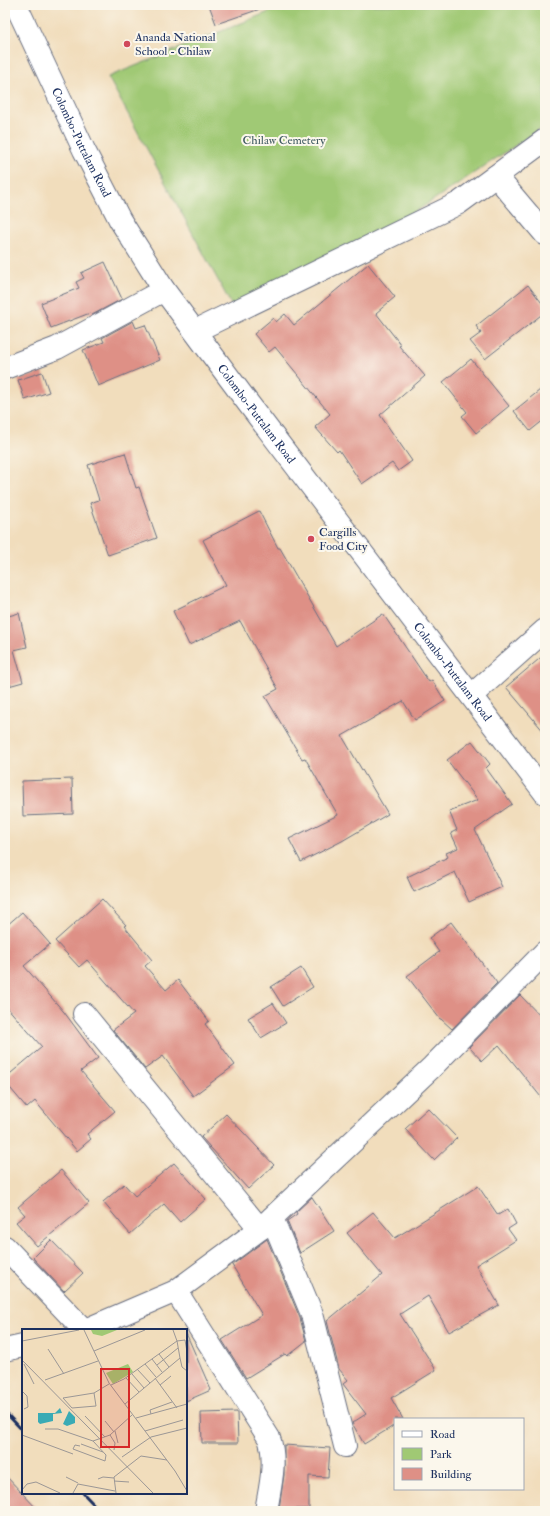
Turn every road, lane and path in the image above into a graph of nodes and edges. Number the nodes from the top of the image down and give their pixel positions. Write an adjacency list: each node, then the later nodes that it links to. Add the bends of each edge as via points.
1 (16, 5): 5 (main road, Colombo-Puttalam Road, via 120,220)
2 (545, 140): 3 (main road)
3 (496, 176): 4 (main road); 6 (main road, via 459,203)
4 (545, 234)
5 (164, 290): 6 (main road, Colombo-Puttalam Road); 7 (main road, via 57,348)
6 (195, 331): 9 (main road, Colombo-Puttalam Road)
7 (5, 368)
8 (545, 630): 9 (main road)
9 (472, 695): 10 (main road, Colombo-Puttalam Road)
10 (545, 793)
11 (545, 952): 13 (main road, via 432,1066)
12 (84, 1014): 13 (main road)
13 (266, 1223): 15 (main road); 20 (main road, via 312,1314)
14 (5, 1247): 16 (main road)
15 (176, 1291): 17 (main road); 21 (main road, via 269,1438 273,1466)
16 (84, 1329)
17 (87, 1329)
18 (22, 1346): 19 (main road)
19 (5, 1350)
20 (345, 1446)
21 (266, 1511)

